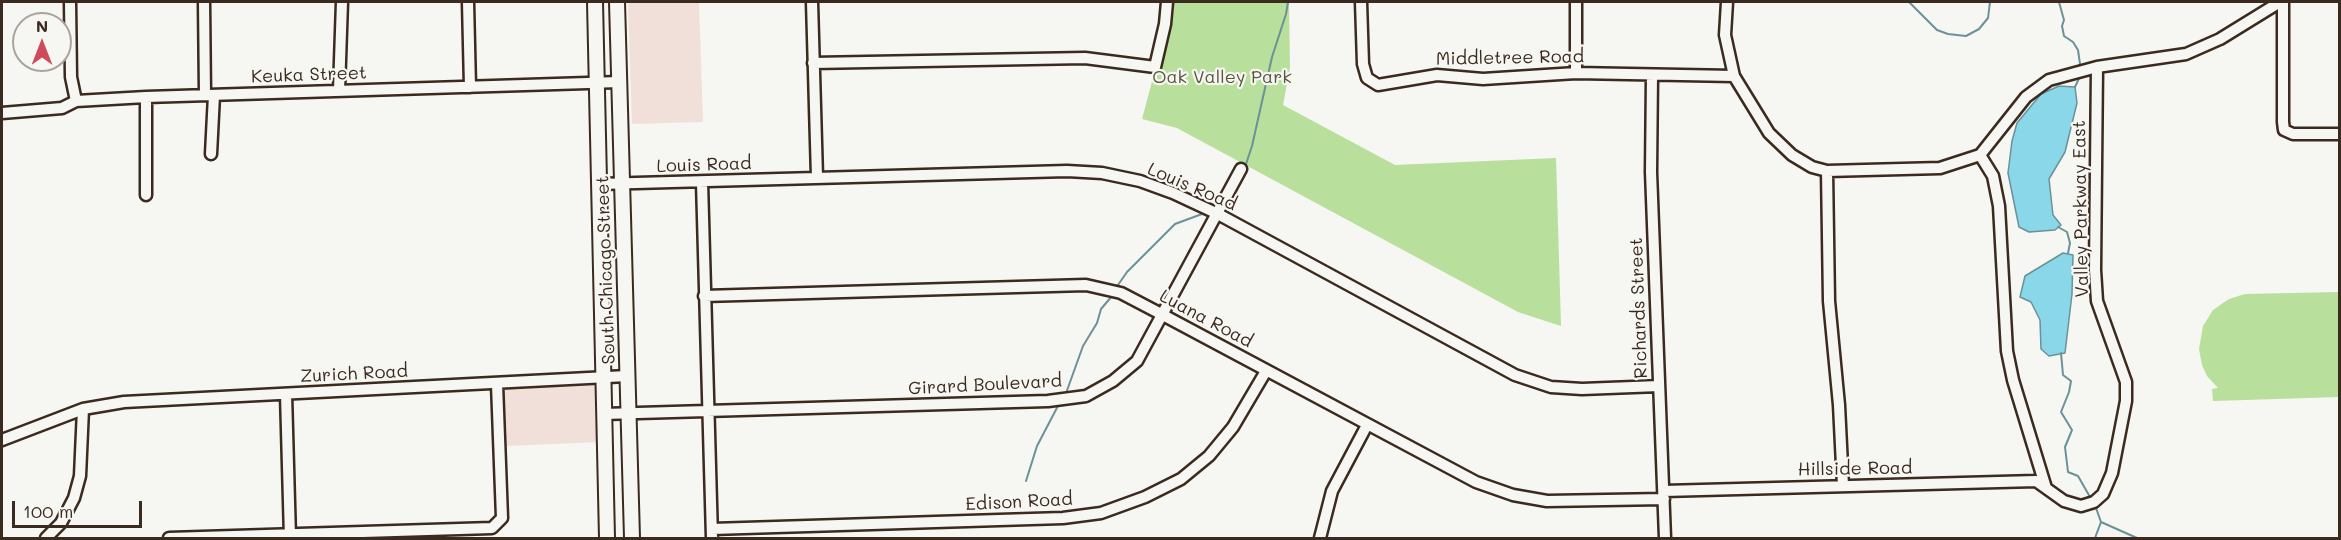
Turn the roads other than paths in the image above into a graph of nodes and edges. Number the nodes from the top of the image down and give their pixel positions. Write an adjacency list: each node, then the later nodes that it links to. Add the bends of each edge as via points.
1 (70, 2): 24 (street)
2 (204, 2): 22 (street)
3 (342, 2): 21 (street)
4 (468, 2): 20 (street)
5 (596, 2): 19 (main road, South Chicago Street)
6 (617, 2): 18 (main road, South Chicago Street)
7 (812, 2): 13 (street)
8 (1167, 2): 13 (street, via 1155,67 1085,58)
9 (1361, 2): 15 (street, Middletree Road, via 1363,64 1366,78 1378,85 1437,75 1483,79)
10 (1576, 2): 15 (street)
11 (1727, 2): 17 (street, via 1725,35)
12 (2282, 2): 14 (street, via 2220,39 2186,54); 26 (street, via 2284,130 2293,134)
13 (813, 63): 31 (street)
14 (2097, 67): 28 (street, via 2049,80 2026,97); 52 (street, Valley Parkway East, via 2097,301 2126,382 2126,401 2112,474 2103,494 2081,506 2064,501)
15 (1575, 73): 16 (street, Middletree Road)
16 (1652, 76): 17 (street, Middletree Road); 43 (street, Richards Street, via 1651,172)
17 (1734, 76): 30 (street, via 1769,133 1792,155)
18 (619, 82): 19 (street, Keuka Street); 34 (main road, South Chicago Street)
19 (598, 83): 20 (street, Keuka Street); 33 (main road, South Chicago Street)
20 (470, 87): 21 (street, Keuka Street)
21 (339, 90): 22 (street, Keuka Street)
22 (210, 95): 23 (street, Keuka Street); 27 (street)
23 (146, 97): 24 (street, Keuka Street); 35 (street)
24 (76, 101): 25 (street, Keuka Street, via 62,108)
25 (2, 113)
26 (2340, 134)
27 (211, 154)
28 (1980, 155): 30 (street, via 1940,168); 52 (street, via 1993,176 1999,206 2007,351)
29 (1241, 169): 36 (street, Girard Boulevard)
30 (1827, 171): 51 (street, via 1829,301)
31 (817, 177): 32 (street, Louis Road); 36 (street, Louis Road, via 1102,173 1140,181)
32 (702, 182): 34 (street, Louis Road); 37 (street)
33 (600, 184): 34 (street, Louis Road); 41 (main road, South Chicago Street)
34 (622, 184): 40 (main road, South Chicago Street)
35 (146, 195)
36 (1218, 214): 38 (street, Girard Boulevard); 43 (street, Louis Road, via 1515,375 1551,387)
37 (704, 296): 38 (street, Luana Road, via 1086,285 1121,293); 46 (street)
38 (1163, 315): 39 (street, Luana Road); 46 (street, Girard Boulevard, via 1137,361 1086,396 1048,401)
39 (1266, 371): 49 (street, Luana Road); 54 (street, Edison Road, via 1233,427 1209,456 1172,483 1101,513)
40 (627, 376): 41 (street, Zurich Road); 47 (main road, South Chicago Street)
41 (604, 377): 42 (street, Zurich Road); 48 (main road, South Chicago Street)
42 (497, 384): 44 (street, Zurich Road); 55 (street, via 502,518 499,523 492,528)
43 (1659, 386): 53 (street, Richards Street)
44 (286, 394): 45 (street, Zurich Road, via 124,402); 55 (street)
45 (83, 409): 50 (street, Zurich Road); 56 (street, via 80,476 74,498 61,523)
46 (707, 412): 47 (street, Girard Boulevard); 54 (street)
47 (628, 413): 48 (street, Girard Boulevard); 59 (main road, South Chicago Street)
48 (604, 414): 58 (main road, South Chicago Street)
49 (1366, 425): 53 (street, Luana Road, via 1476,482 1513,495 1578,502); 60 (street, via 1332,491)
50 (2, 440)
51 (1843, 486): 52 (street, Hillside Road, via 2036,481); 53 (street, Hillside Road)
52 (2046, 488)
53 (1664, 495): 61 (street, Richards Street)
54 (712, 534)
55 (290, 536): 57 (street)
56 (46, 538)
57 (169, 538)
58 (607, 538)
59 (632, 538)
60 (1320, 538)
61 (1665, 538)

